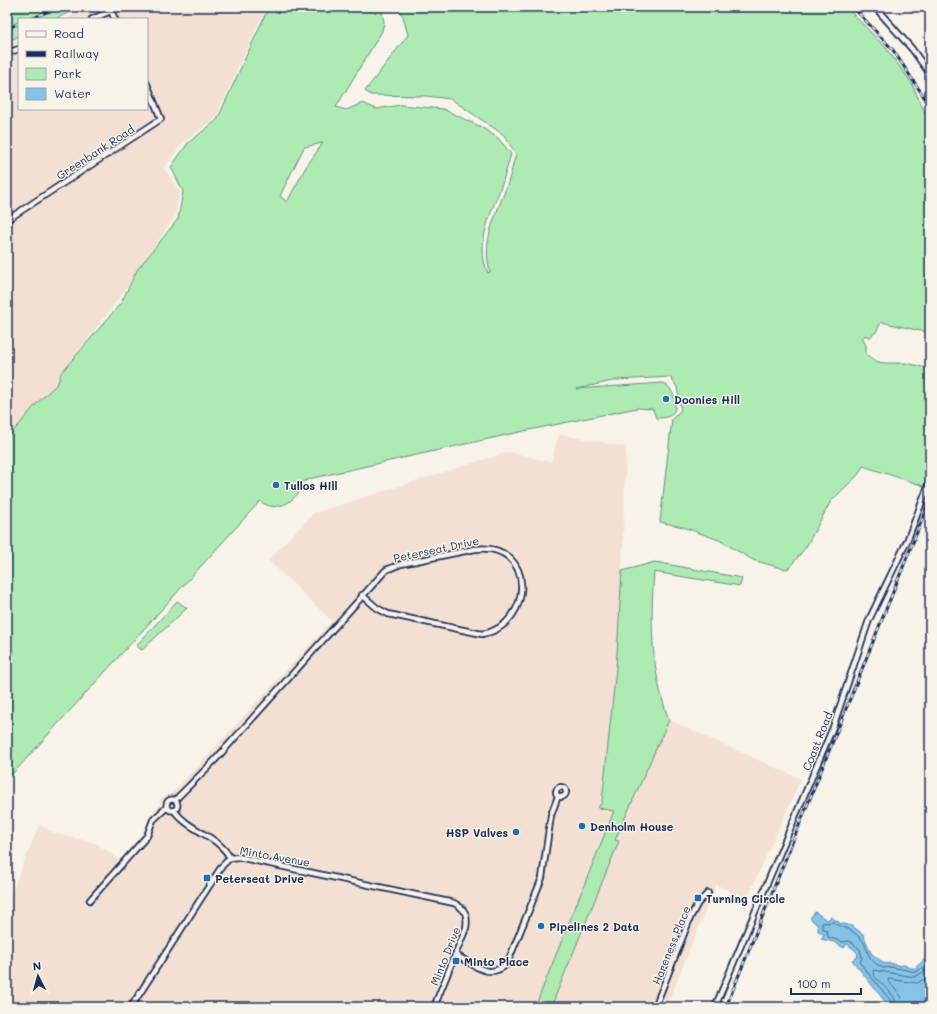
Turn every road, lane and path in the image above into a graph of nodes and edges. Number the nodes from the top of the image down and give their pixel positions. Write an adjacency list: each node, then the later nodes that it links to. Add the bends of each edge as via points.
1 (874, 7): 6 (street, via 912,49)
2 (94, 18): 3 (street, via 111,11)
3 (114, 18)
4 (18, 49): 5 (street)
5 (7, 54)
6 (930, 74)
7 (148, 86): 8 (street, Greenbank Road, via 161,119)
8 (7, 220)
9 (930, 481): 23 (street, Coast Road, via 907,541 869,620 833,727)
10 (362, 595): 10 (street, Peterseat Drive, via 388,614 482,634 504,626 514,615 520,593 521,576 508,556 494,548 480,548 389,568); 12 (street, Peterseat Drive, via 215,760)
11 (558, 796): 19 (street, via 551,815 542,878 507,964 496,971 486,972 478,970)
12 (175, 800): 13 (street, via 168,801); 14 (street, via 177,805)
13 (167, 808): 14 (street); 17 (street, via 153,820 147,836)
14 (174, 810): 15 (street, via 182,819 221,846)
15 (230, 858): 18 (street, Minto Avenue, via 245,857 454,903); 20 (street, Minto Avenue, via 222,866)
16 (708, 893): 22 (street, Hareness Place, via 698,903 691,916)
17 (90, 900)
18 (465, 911): 19 (street, Minto Drive, via 468,919 466,928)
19 (455, 955): 21 (street, Minto Drive)
20 (131, 1007)
21 (434, 1007)
22 (655, 1007)
23 (715, 1007)

